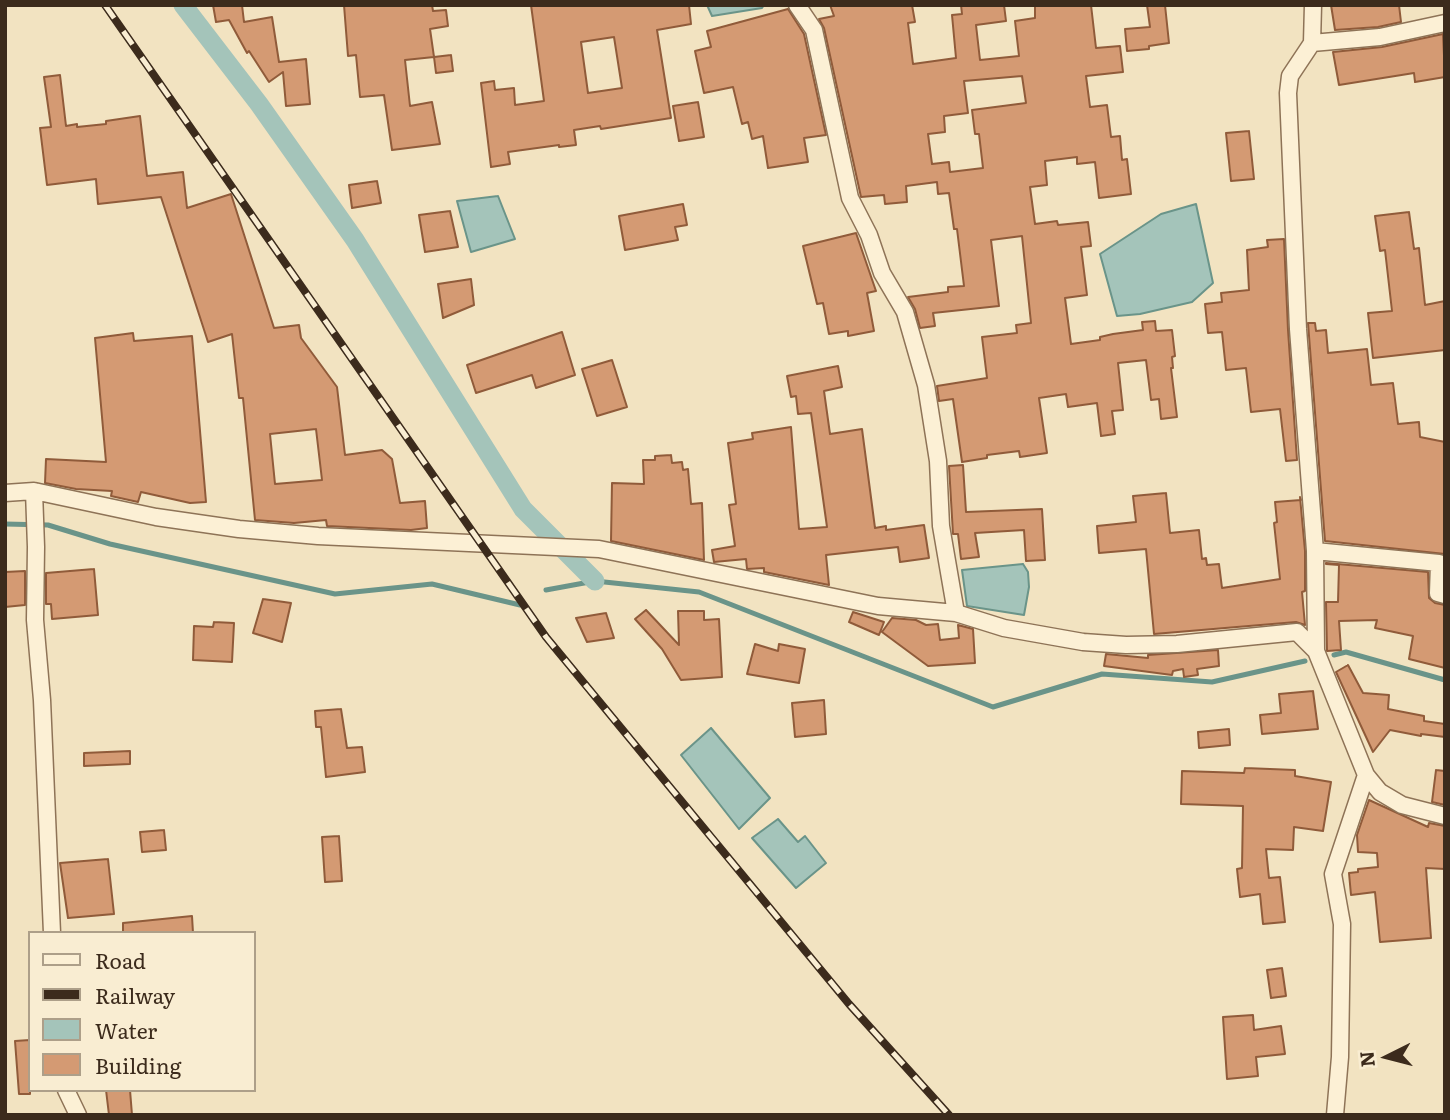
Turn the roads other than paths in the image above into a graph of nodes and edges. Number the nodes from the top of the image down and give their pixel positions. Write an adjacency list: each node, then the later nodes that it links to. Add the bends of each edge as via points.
1 (797, 5): 9 (street, via 814,30 850,198 882,274 905,312 926,385 938,461 941,526)
2 (1314, 5): 4 (street)
3 (1445, 23): 4 (street, via 1380,37)
4 (1312, 43): 7 (street, via 1290,76 1288,93 1300,357)
5 (34, 491): 6 (street); 9 (street, via 239,529 599,549 878,606); 13 (street, via 35,620)
6 (5, 493)
7 (1315, 551): 8 (street, via 1439,563 1438,593); 10 (street)
8 (1445, 594)
9 (956, 613): 10 (street, via 1004,628 1126,645 1297,632)
10 (1316, 651): 11 (street)
11 (1366, 775): 12 (street, via 1380,792 1402,804); 16 (street, via 1333,874 1342,924)
12 (1445, 816)
13 (52, 931)
14 (67, 1092): 15 (street)
15 (78, 1115)
16 (1335, 1115)

